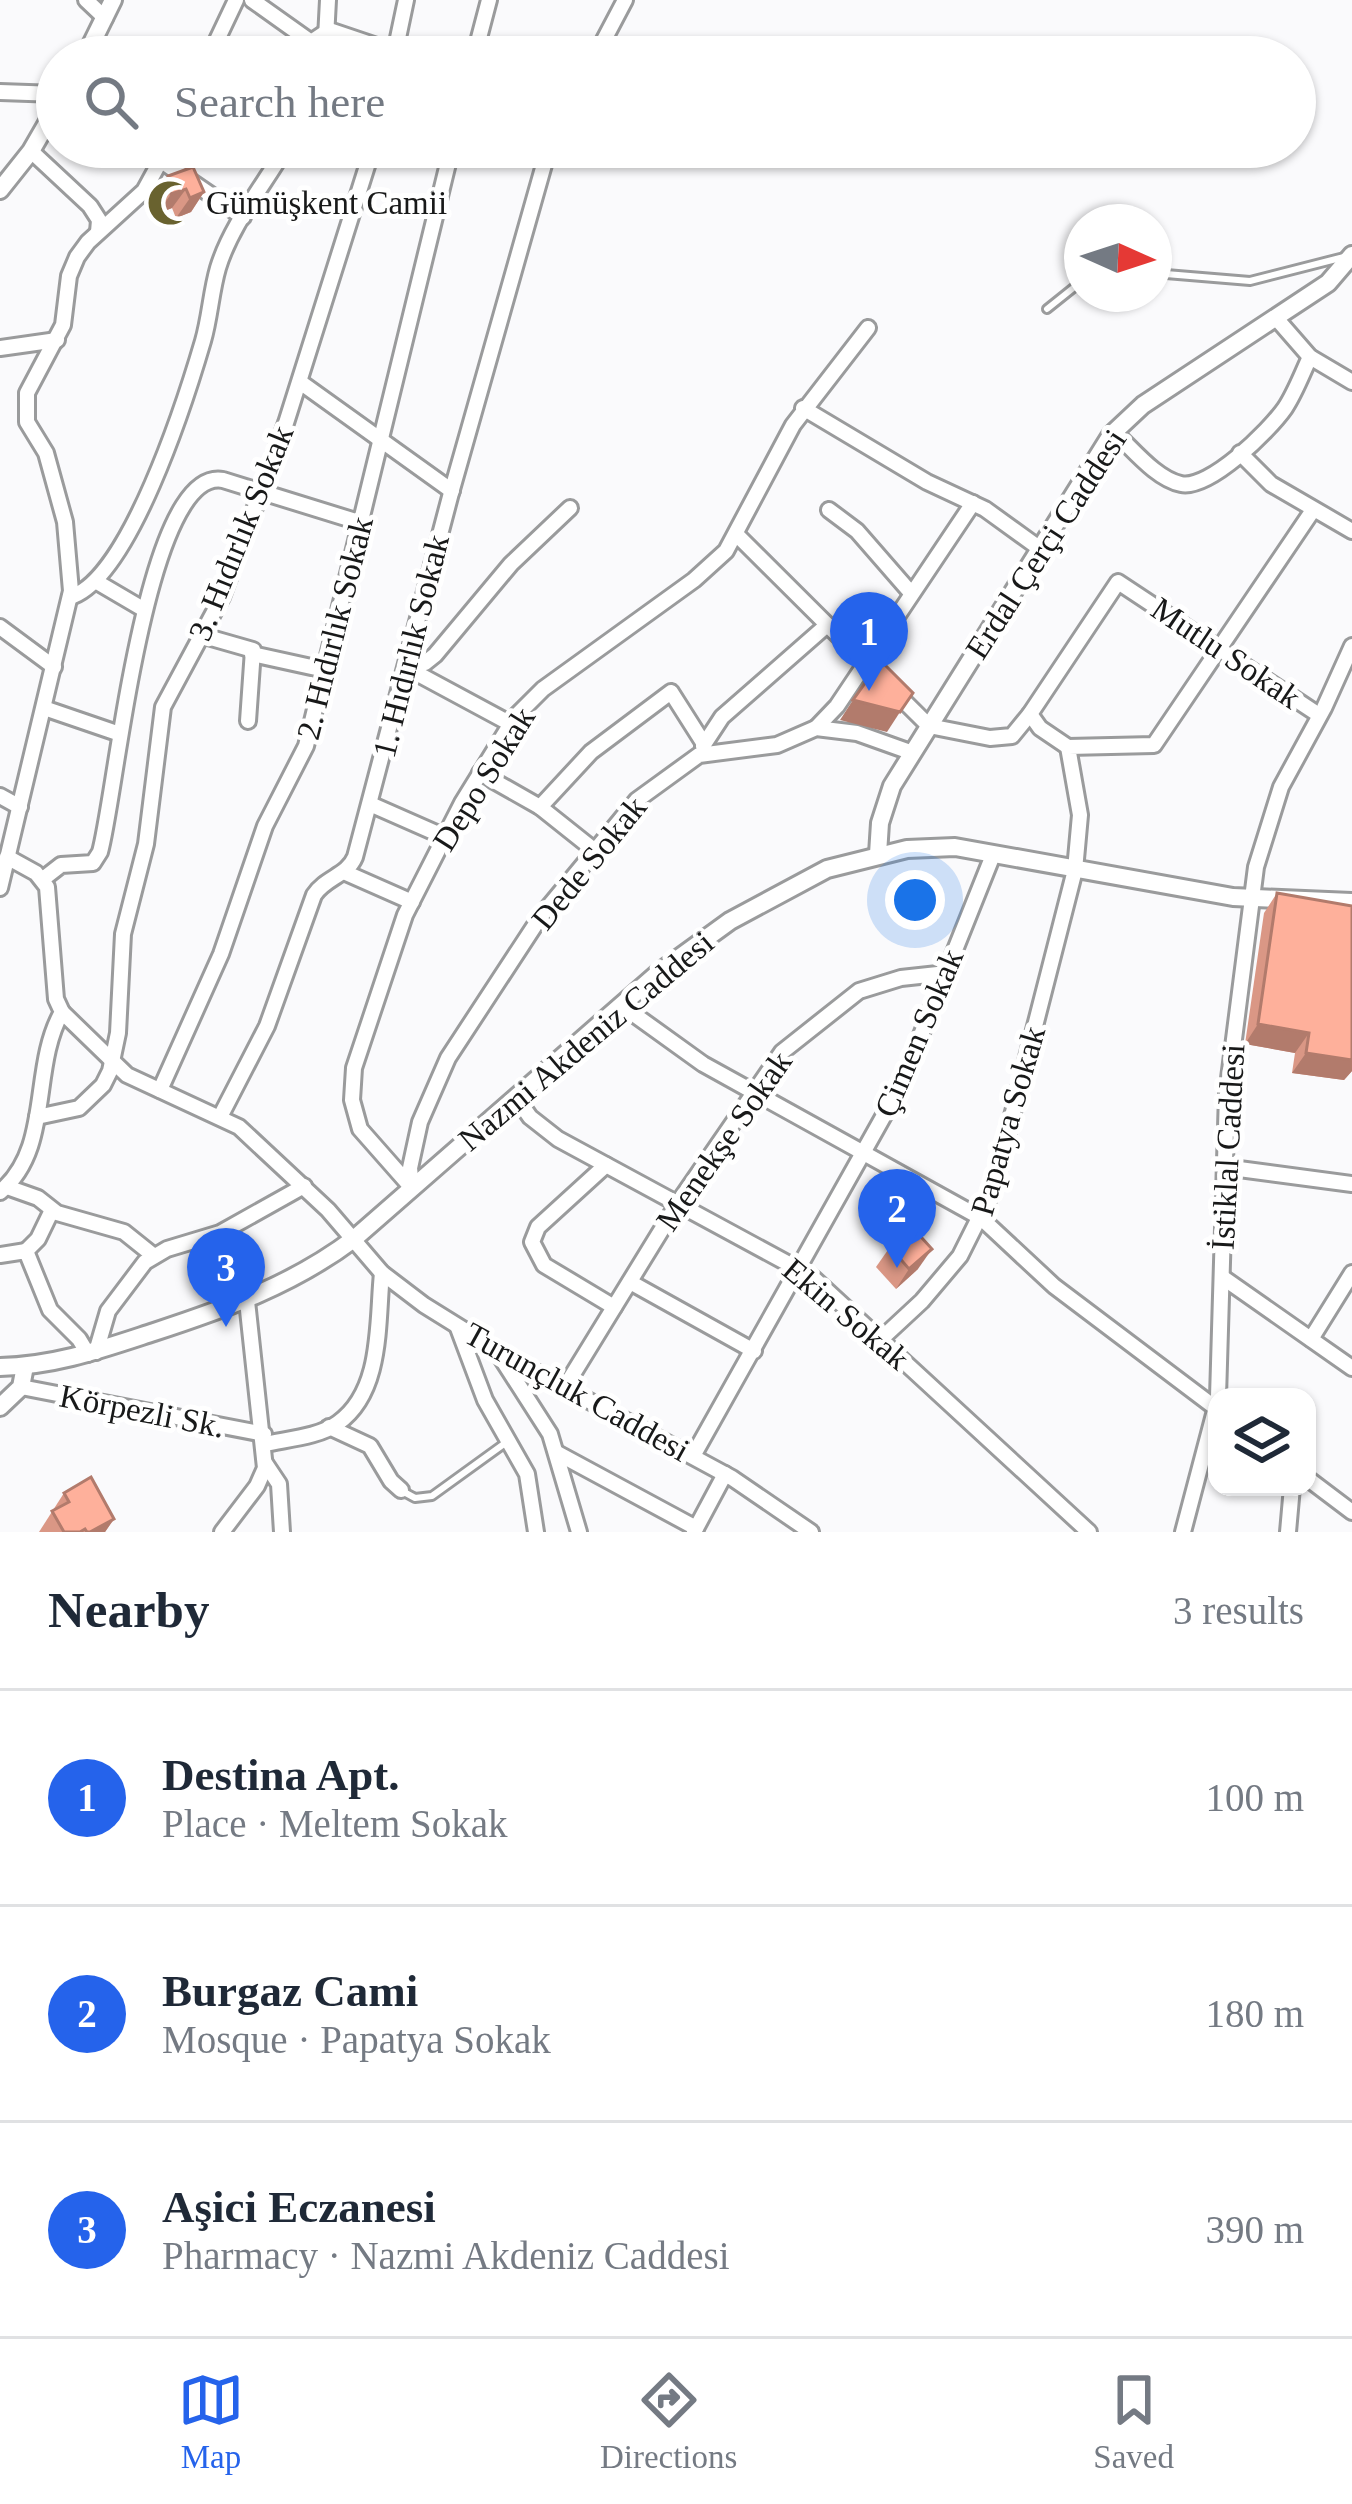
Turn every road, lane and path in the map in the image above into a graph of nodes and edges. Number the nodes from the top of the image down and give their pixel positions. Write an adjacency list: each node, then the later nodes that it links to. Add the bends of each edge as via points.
1 (86, 0): 9 (street)
2 (113, 0): 9 (street)
3 (236, 0): 12 (street)
4 (252, 0): 13 (street)
5 (328, 0): 10 (street)
6 (406, 0): 17 (street)
7 (488, 0): 18 (street)
8 (625, 0): 19 (street)
9 (105, 18): 11 (street)
10 (329, 30): 14 (street); 15 (street); 16 (street)
11 (96, 36)
12 (219, 36)
13 (302, 36)
14 (320, 36)
15 (328, 36)
16 (346, 36)
17 (401, 36)
18 (479, 36)
19 (606, 36)
20 (0, 92): 21 (street)
21 (36, 93)
22 (36, 143): 23 (street)
23 (31, 152): 24 (street); 32 (street)
24 (36, 157)
25 (48, 168): 34 (street, via 90,206)
26 (156, 168): 34 (street, via 144,191)
27 (182, 168): 33 (street)
28 (274, 168): 33 (street)
29 (367, 168): 44 (street, 3. Hıdırlık Sokak)
30 (447, 168): 48 (street, 2. Hıdırlık Sokak)
31 (543, 168): 50 (street, 1. Hıdırlık Sokak)
32 (0, 190)
33 (244, 218): 60 (street, via 218,268 204,340 162,464)
34 (98, 232): 41 (street, via 72,267)
35 (1352, 257): 36 (lane, via 1250,281); 39 (street, Erdal Çerçi Caddesi)
36 (1172, 274)
37 (1064, 296): 38 (lane)
38 (1047, 310)
39 (1276, 318): 43 (street); 47 (street, Erdal Çerçi Caddesi)
40 (868, 328): 46 (street, Depo Sokak)
41 (57, 340): 42 (street); 62 (street, via 30,385 26,413 59,496)
42 (0, 349)
43 (1310, 358): 45 (street); 49 (street, via 1284,410)
44 (300, 382): 48 (street); 51 (street, 3. Hıdırlık Sokak)
45 (1352, 382)
46 (803, 408): 52 (street); 58 (street, Depo Sokak)
47 (1114, 432): 49 (street, via 1184,485 1206,480); 59 (street, Erdal Çerçi Caddesi)
48 (382, 441): 50 (street); 56 (street, 2. Hıdırlık Sokak)
49 (1240, 453): 55 (street)
50 (452, 491): 72 (street, 1. Hıdırlık Sokak)
51 (260, 492): 56 (street); 63 (street, via 200,482); 66 (street, 3. Hıdırlık Sokak)
52 (973, 503): 59 (street); 61 (street)
53 (570, 508): 72 (street, via 435,655)
54 (829, 509): 61 (street)
55 (1313, 510): 57 (street); 68 (street)
56 (362, 523): 73 (street, 2. Hıdırlık Sokak)
57 (1352, 531)
58 (736, 535): 64 (street); 78 (street, Depo Sokak, via 714,563 543,689)
59 (1039, 548): 79 (street, Erdal Çerçi Caddesi)
60 (97, 582): 62 (street); 63 (street)
61 (910, 593): 70 (street)
62 (70, 597): 71 (street)
63 (143, 610): 81 (street)
64 (827, 625): 70 (street); 83 (street, via 722,717)
65 (0, 627): 71 (street)
66 (204, 636): 69 (street); 105 (street, 3. Hıdırlık Sokak, via 160,718 146,844 123,934)
67 (1352, 646): 76 (street, İstiklal Caddesi)
68 (1219, 649): 75 (street, Mutlu Sokak, via 1118,582); 76 (street, Mutlu Sokak); 82 (street, via 1154,745)
69 (252, 654): 73 (street); 77 (street)
70 (866, 663): 79 (street); 80 (street)
71 (53, 668): 74 (street)
72 (407, 668): 78 (street); 87 (street, 1. Hıdırlık Sokak)
73 (325, 670): 106 (street, 2. Hıdırlık Sokak, via 306,746 265,826 221,954)
74 (44, 708): 81 (street); 88 (street)
75 (1030, 714): 79 (street, via 1012,736); 82 (street)
76 (1319, 715): 99 (street, İstiklal Caddesi, via 1269,816)
77 (248, 721)
78 (511, 724): 85 (street, Depo Sokak)
79 (929, 726): 84 (street, Erdal Çerçi Caddesi)
80 (816, 728): 83 (street, Dede Sokak, via 777,745); 84 (street, Dede Sokak)
81 (119, 734): 97 (street, via 98,857 55,867)
82 (1068, 748): 95 (street, Papatya Sokak, via 1080,815)
83 (701, 750): 89 (street, via 671,692 591,752); 91 (street, Dede Sokak, via 637,800)
84 (913, 753): 92 (street, Erdal Çerçi Caddesi, via 884,806)
85 (480, 773): 89 (street); 90 (street, Depo Sokak)
86 (0, 796): 88 (street)
87 (370, 804): 90 (street); 96 (street, 1. Hıdırlık Sokak)
88 (20, 807): 94 (street)
89 (540, 807): 91 (street)
90 (445, 838): 100 (street, Depo Sokak)
91 (594, 850): 116 (street, Dede Sokak, via 442,1070 420,1122)
92 (878, 854): 93 (street, Nazmi Akdeniz Caddesi, via 932,847); 103 (street, Nazmi Akdeniz Caddesi, via 827,869 749,910)
93 (993, 855): 95 (street, Nazmi Akdeniz Caddesi); 102 (street, Çimen Sokak)
94 (7, 856): 97 (street); 98 (street)
95 (1076, 870): 99 (street, Nazmi Akdeniz Caddesi); 120 (street, Papatya Sokak)
96 (344, 872): 100 (street); 110 (street, 1. Hıdırlık Sokak, via 314,895 282,991)
97 (43, 879): 104 (street)
98 (0, 888)
99 (1253, 898): 101 (street, Nazmi Akdeniz Caddesi); 113 (street, İstiklal Caddesi)
100 (412, 902): 116 (street, Depo Sokak, via 356,1056 352,1100 360,1129)
101 (1352, 902)
102 (947, 973): 107 (street, Menekşe Sokak, via 859,992 798,1037); 111 (street, Çimen Sokak)
103 (621, 1005): 107 (street); 108 (street, Nazmi Akdeniz Caddesi)
104 (62, 1012): 105 (street, Turunçluk Caddesi); 109 (street, via 41,1069)
105 (113, 1063): 106 (street, Turunçluk Caddesi); 109 (street, via 86,1103)
106 (160, 1090): 110 (street, Turunçluk Caddesi)
107 (753, 1092): 111 (street); 118 (street, Menekşe Sokak)
108 (516, 1097): 112 (street, Ekin Sokak, via 542,1128); 116 (street, Nazmi Akdeniz Caddesi)
109 (37, 1117): 117 (street)
110 (220, 1117): 115 (street, Turunçluk Caddesi)
111 (864, 1154): 120 (street); 125 (street, Çimen Sokak)
112 (607, 1165): 118 (street, Ekin Sokak); 131 (street, via 538,1227 532,1242 544,1264)
113 (1224, 1167): 114 (street); 128 (street, İstiklal Caddesi)
114 (1352, 1184)
115 (304, 1186): 121 (street, Turunçluk Caddesi); 124 (street, via 220,1232)
116 (412, 1189): 121 (street, Nazmi Akdeniz Caddesi)
117 (3, 1190): 119 (street)
118 (678, 1203): 125 (street, Ekin Sokak); 129 (street, Menekşe Sokak)
119 (52, 1210): 122 (street); 124 (street, via 124,1232)
120 (981, 1218): 134 (street, Papatya Sokak, via 940,1281); 144 (street, via 1054,1286)
121 (352, 1240): 126 (street, Turunçluk Caddesi); 130 (street, Nazmi Akdeniz Caddesi)
122 (26, 1251): 123 (street); 137 (street, via 50,1310)
123 (0, 1256)
124 (154, 1256): 137 (street, via 118,1295)
125 (800, 1269): 134 (street, Ekin Sokak); 136 (street, Çimen Sokak)
126 (382, 1273): 132 (street, Turunçluk Caddesi); 146 (street, via 369,1382)
127 (1352, 1273): 133 (street)
128 (1222, 1277): 133 (street); 143 (street, İstiklal Caddesi)
129 (630, 1282): 131 (street, Menekşe Sokak); 136 (street)
130 (247, 1301): 137 (street, Nazmi Akdeniz Caddesi); 148 (street)
131 (614, 1307): 142 (street, Menekşe Sokak)
132 (458, 1328): 135 (street, Turunçluk Caddesi); 149 (street)
133 (1311, 1339): 140 (street)
134 (880, 1340): 164 (street, Ekin Sokak)
135 (495, 1349): 142 (street, Turunçluk Caddesi); 150 (street)
136 (754, 1351): 151 (street, Çimen Sokak)
137 (92, 1353): 139 (street, Nazmi Akdeniz Caddesi)
138 (0, 1366): 139 (street, Nazmi Akdeniz Caddesi)
139 (25, 1366): 141 (street)
140 (1352, 1368)
141 (21, 1387): 145 (street); 148 (street, Körpezli Sk.)
142 (565, 1387): 151 (street, Turunçluk Caddesi)
143 (1218, 1388)
144 (1208, 1397)
145 (0, 1407)
146 (329, 1427): 148 (street); 155 (street, via 370,1446)
147 (1208, 1438): 165 (street, İstiklal Caddesi)
148 (264, 1439): 152 (street)
149 (508, 1442): 155 (lane, via 432,1496); 161 (street, via 527,1474)
150 (556, 1453): 158 (street); 162 (street)
151 (693, 1456): 153 (street, Turunçluk Caddesi)
152 (265, 1463): 159 (street); 160 (street, via 279,1484)
153 (725, 1474): 158 (street); 163 (street, Turunçluk Caddesi)
154 (1316, 1485): 157 (street)
155 (401, 1490)
156 (1291, 1496): 166 (street)
157 (1352, 1512)
158 (695, 1530)
159 (222, 1532)
160 (282, 1532)
161 (536, 1532)
162 (579, 1532)
163 (812, 1532)
164 (1089, 1532)
165 (1183, 1532)
166 (1288, 1532)

